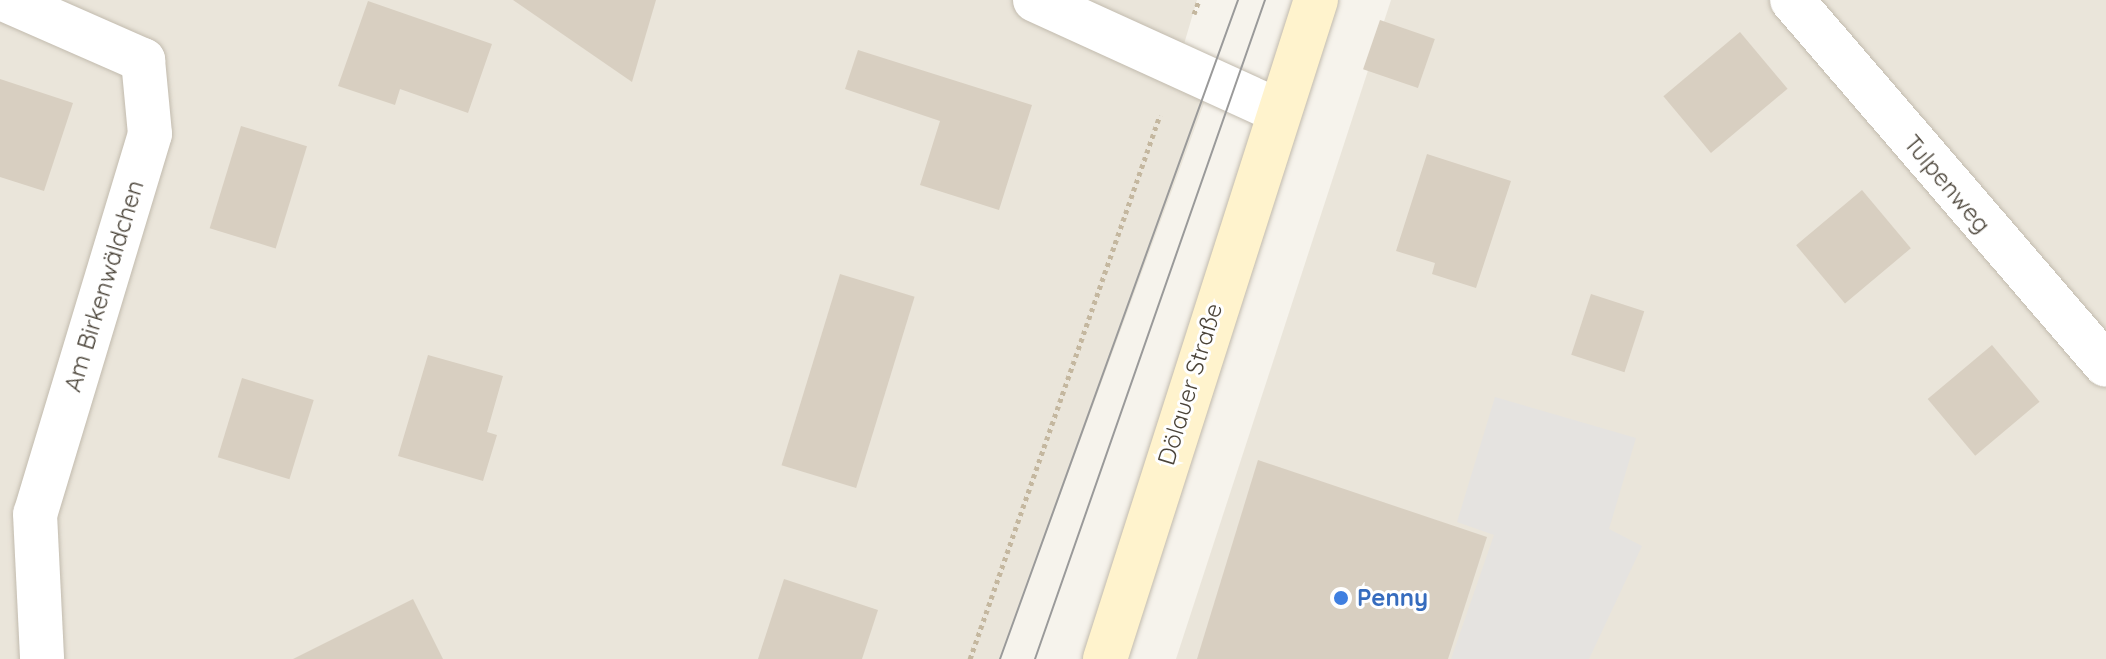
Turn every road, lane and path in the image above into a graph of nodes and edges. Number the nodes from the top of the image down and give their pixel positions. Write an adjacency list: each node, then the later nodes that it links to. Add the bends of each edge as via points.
1 (6, 0): 9 (street, Am Birkenwäldchen, via 143,60 150,134 35,514)
2 (1035, 0): 6 (street)
3 (1199, 0): 6 (path)
4 (1316, 0): 7 (main road, Dölauer Straße)
5 (1792, 0): 8 (street, Tulpenweg)
6 (1176, 68): 7 (street); 10 (path)
7 (1279, 111): 11 (main road, Dölauer Straße)
8 (2106, 365)
9 (42, 659)
10 (970, 659)
11 (1105, 659)

